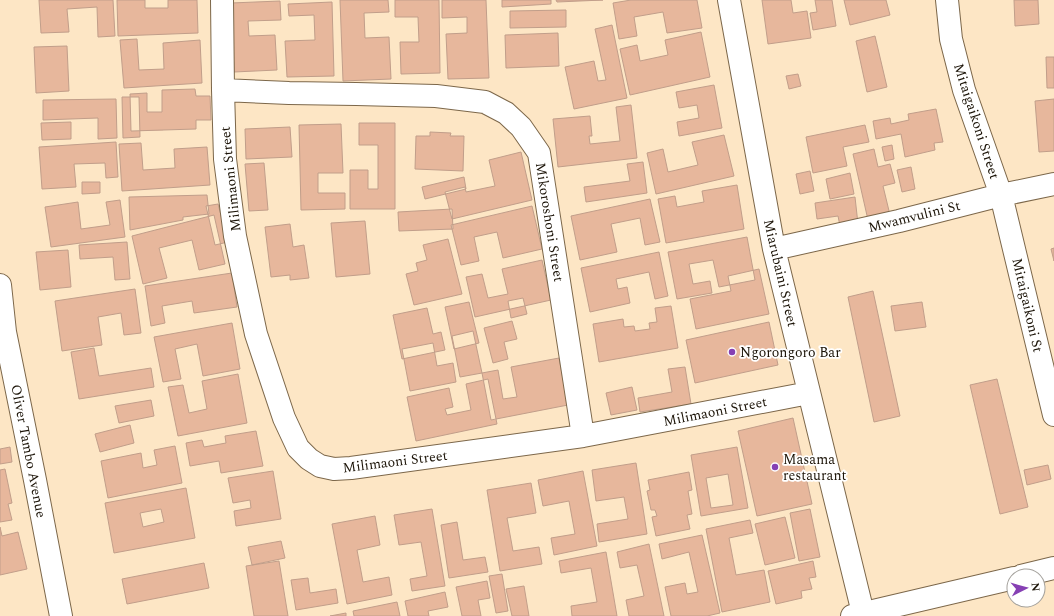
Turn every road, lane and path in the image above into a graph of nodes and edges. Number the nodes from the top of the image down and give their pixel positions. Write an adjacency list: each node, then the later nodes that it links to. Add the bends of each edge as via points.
1 (222, 0): 4 (street, Milimaoni Street)
2 (728, 0): 7 (street, Miarubaini Street)
3 (947, 0): 6 (street, Mitaigaikoni Street, via 951,39 964,90)
4 (223, 90): 11 (street, Mikoroshoni Street, via 436,96 485,102 506,113 521,127 539,153); 11 (street, Milimaoni Street, via 225,159 235,236 256,334 284,418 298,448 308,459 320,466 334,469 351,468)
5 (1054, 184): 6 (street, Mwamvulini St)
6 (1002, 194): 7 (street, Mwamvulini St, via 899,221); 10 (street, Mitaigaikoni St)
7 (774, 249): 9 (street, Miarubaini Street)
8 (0, 285): 14 (street, Oliver Tambo Avenue, via 5,332)
9 (809, 394): 11 (street, Milimaoni Street); 13 (street, Miarubaini Street)
10 (1054, 414)
11 (583, 436)
12 (1006, 580): 13 (street)
13 (858, 615)
14 (61, 616)

